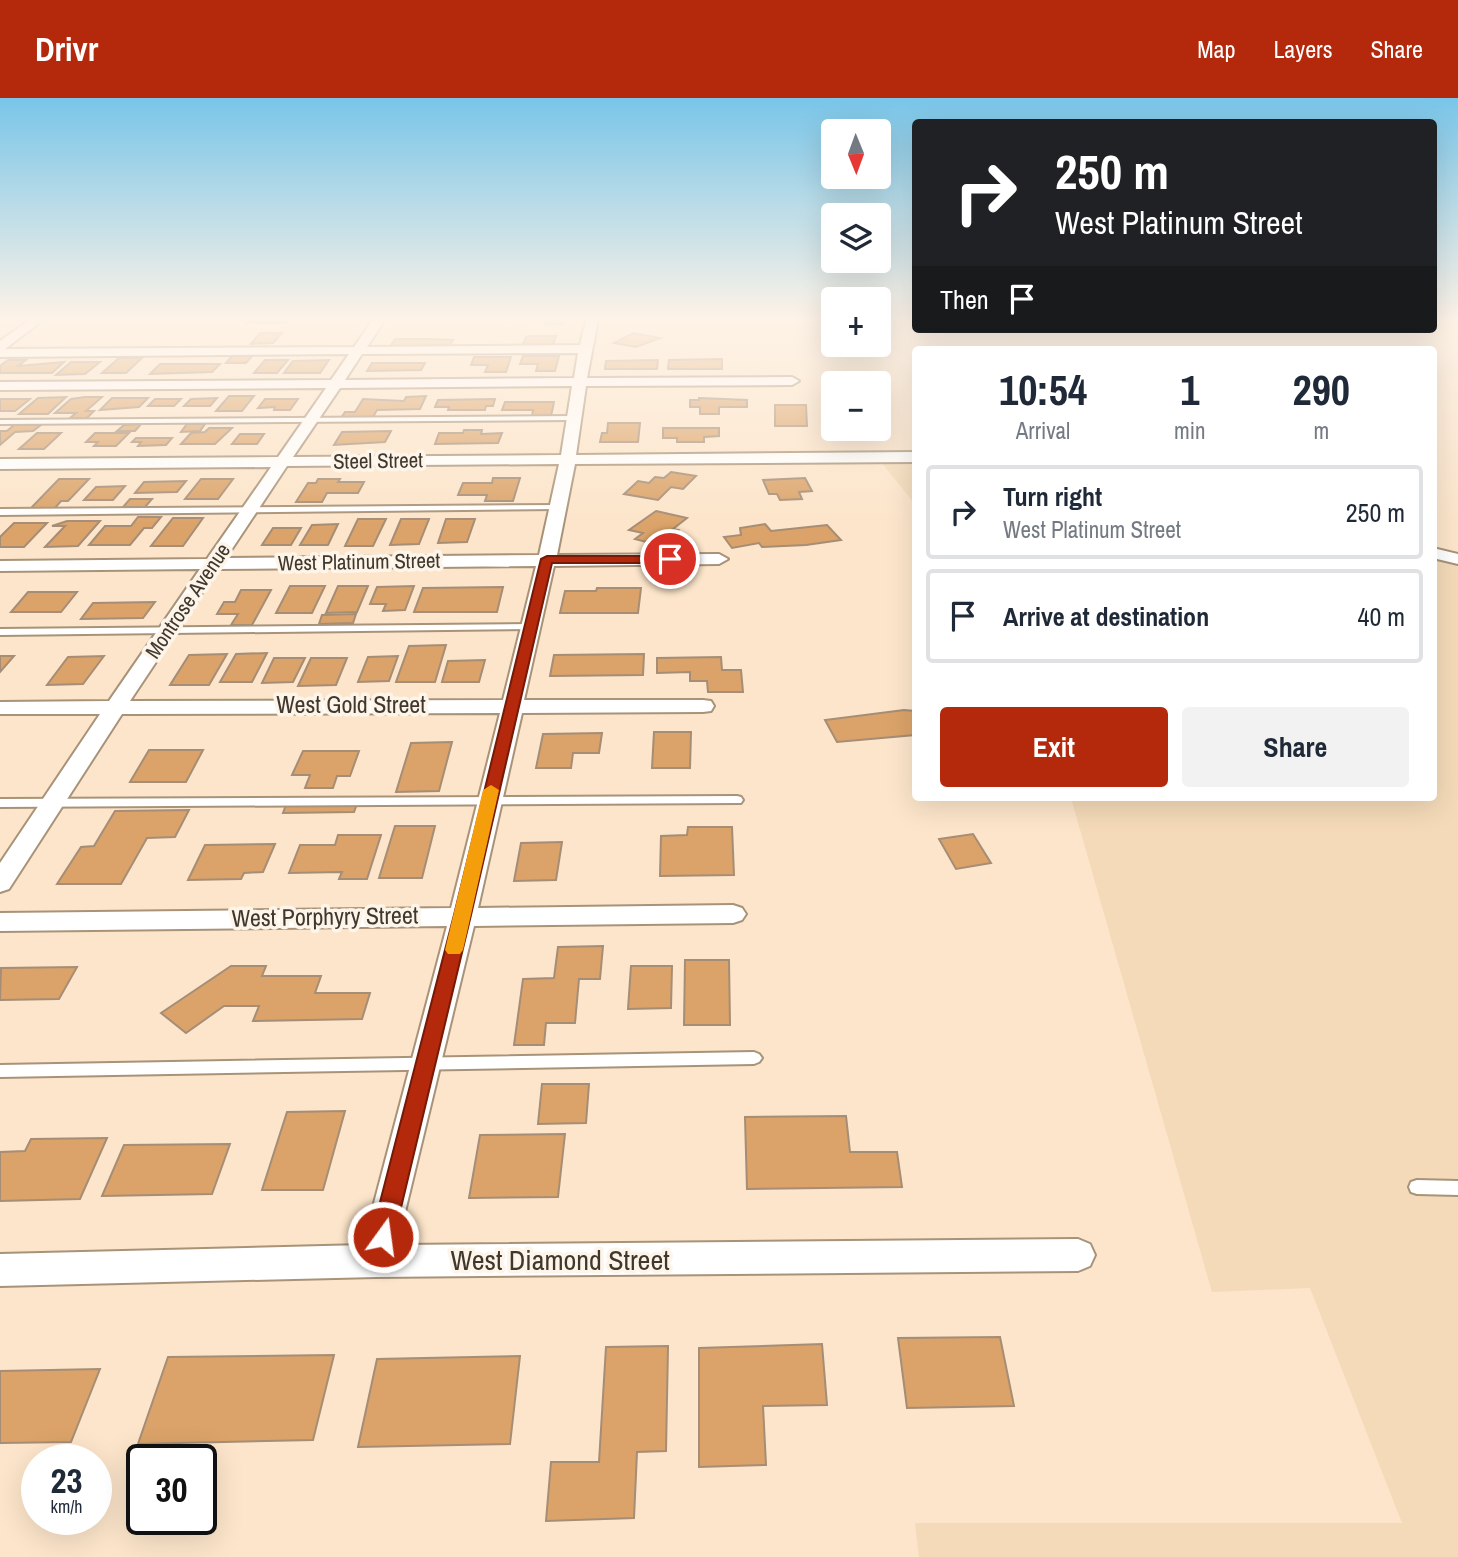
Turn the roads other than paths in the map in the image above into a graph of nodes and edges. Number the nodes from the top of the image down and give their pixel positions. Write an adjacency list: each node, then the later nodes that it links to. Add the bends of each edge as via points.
1 (332, 388): 4 (street, Montrose Avenue)
2 (579, 388): 3 (street)
3 (574, 418): 4 (lane); 7 (street)
4 (311, 420): 5 (lane); 8 (street, Montrose Avenue)
5 (0, 422)
6 (912, 457): 7 (street, Steel Street)
7 (568, 460): 8 (street, Steel Street); 10 (street)
8 (282, 462): 9 (street, Steel Street); 11 (street, Montrose Avenue)
9 (0, 464)
10 (557, 507): 11 (lane); 14 (street)
11 (250, 510): 12 (lane); 17 (street, Montrose Avenue)
12 (0, 512)
13 (1437, 554): 16 (street)
14 (547, 559): 15 (street, West Platinum Street); 17 (street, West Platinum Street); 19 (street)
15 (719, 559)
16 (1458, 559)
17 (213, 565): 18 (street, West Platinum Street); 20 (street, Montrose Avenue)
18 (0, 566)
19 (530, 627): 20 (lane); 22 (street)
20 (168, 631): 21 (lane); 23 (street, Montrose Avenue)
21 (0, 632)
22 (510, 704): 23 (street, West Gold Street); 24 (street, West Gold Street); 26 (street)
23 (116, 706): 25 (street, West Gold Street); 28 (street, Montrose Avenue)
24 (703, 706)
25 (0, 708)
26 (489, 799): 27 (lane); 28 (lane); 32 (street)
27 (737, 800)
28 (53, 802): 29 (lane); 30 (street, Montrose Avenue)
29 (0, 803)
30 (0, 883)
31 (733, 914): 32 (street, West Porphyry Street)
32 (463, 915): 33 (street, West Porphyry Street); 35 (street)
33 (0, 922)
34 (754, 1058): 35 (lane)
35 (426, 1064): 36 (lane); 40 (street)
36 (0, 1070)
37 (1417, 1187): 38 (lane)
38 (1458, 1188)
39 (1078, 1255): 40 (street, West Diamond Street)
40 (376, 1261): 41 (street, West Diamond Street)
41 (0, 1270)

